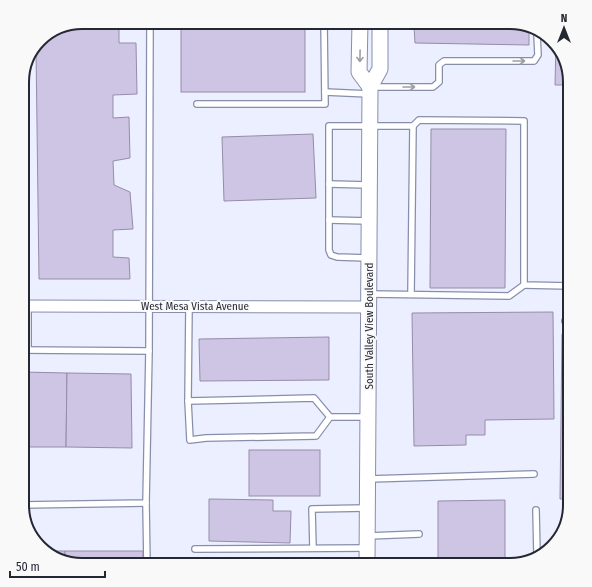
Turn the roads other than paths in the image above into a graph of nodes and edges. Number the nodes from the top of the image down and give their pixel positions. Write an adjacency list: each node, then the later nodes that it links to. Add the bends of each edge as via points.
1 (150, 29): 21 (lane)
2 (324, 29): 7 (lane)
3 (360, 29): 6 (main road, one-way to 6, via 359,72)
4 (380, 29): 6 (main road, South Valley View Boulevard, via 380,69)
5 (537, 37): 6 (lane, one-way to 5, via 433,87 439,82 439,65 444,61 534,61 538,55)
6 (370, 90): 7 (lane); 9 (main road, South Valley View Boulevard)
7 (325, 92): 8 (lane, via 325,104)
8 (197, 104)
9 (370, 125): 10 (lane); 11 (lane, via 329,126); 12 (main road, South Valley View Boulevard)
10 (413, 126): 16 (lane, via 419,120 524,121); 18 (lane)
11 (329, 184): 12 (lane); 13 (lane)
12 (370, 185): 14 (main road, South Valley View Boulevard)
13 (329, 220): 14 (lane); 15 (lane, via 331,255)
14 (369, 221): 15 (main road, South Valley View Boulevard)
15 (369, 258): 19 (main road, South Valley View Boulevard)
16 (524, 285): 17 (lane); 18 (lane, via 509,296)
17 (563, 286)
18 (411, 294): 19 (lane)
19 (369, 300): 22 (street, West Mesa Vista Avenue); 27 (main road, South Valley View Boulevard)
20 (29, 306): 21 (street, West Mesa Vista Avenue)
21 (150, 306): 22 (street, West Mesa Vista Avenue); 24 (lane)
22 (189, 306): 25 (lane)
23 (29, 350): 24 (lane)
24 (149, 351): 30 (lane)
25 (188, 401): 26 (lane, via 314,398); 26 (lane, via 190,440 316,436)
26 (330, 417): 27 (lane)
27 (368, 418): 29 (main road, South Valley View Boulevard)
28 (534, 474): 29 (lane)
29 (368, 479): 32 (main road, South Valley View Boulevard)
30 (146, 503): 31 (lane); 39 (lane)
31 (29, 505)
32 (368, 508): 35 (main road, South Valley View Boulevard); 36 (lane, via 312,509)
33 (536, 510): 38 (lane)
34 (419, 534): 35 (lane)
35 (368, 542): 36 (lane); 40 (main road, South Valley View Boulevard)
36 (313, 548): 37 (lane)
37 (195, 549)
38 (537, 551)
39 (147, 558)
40 (368, 558)

